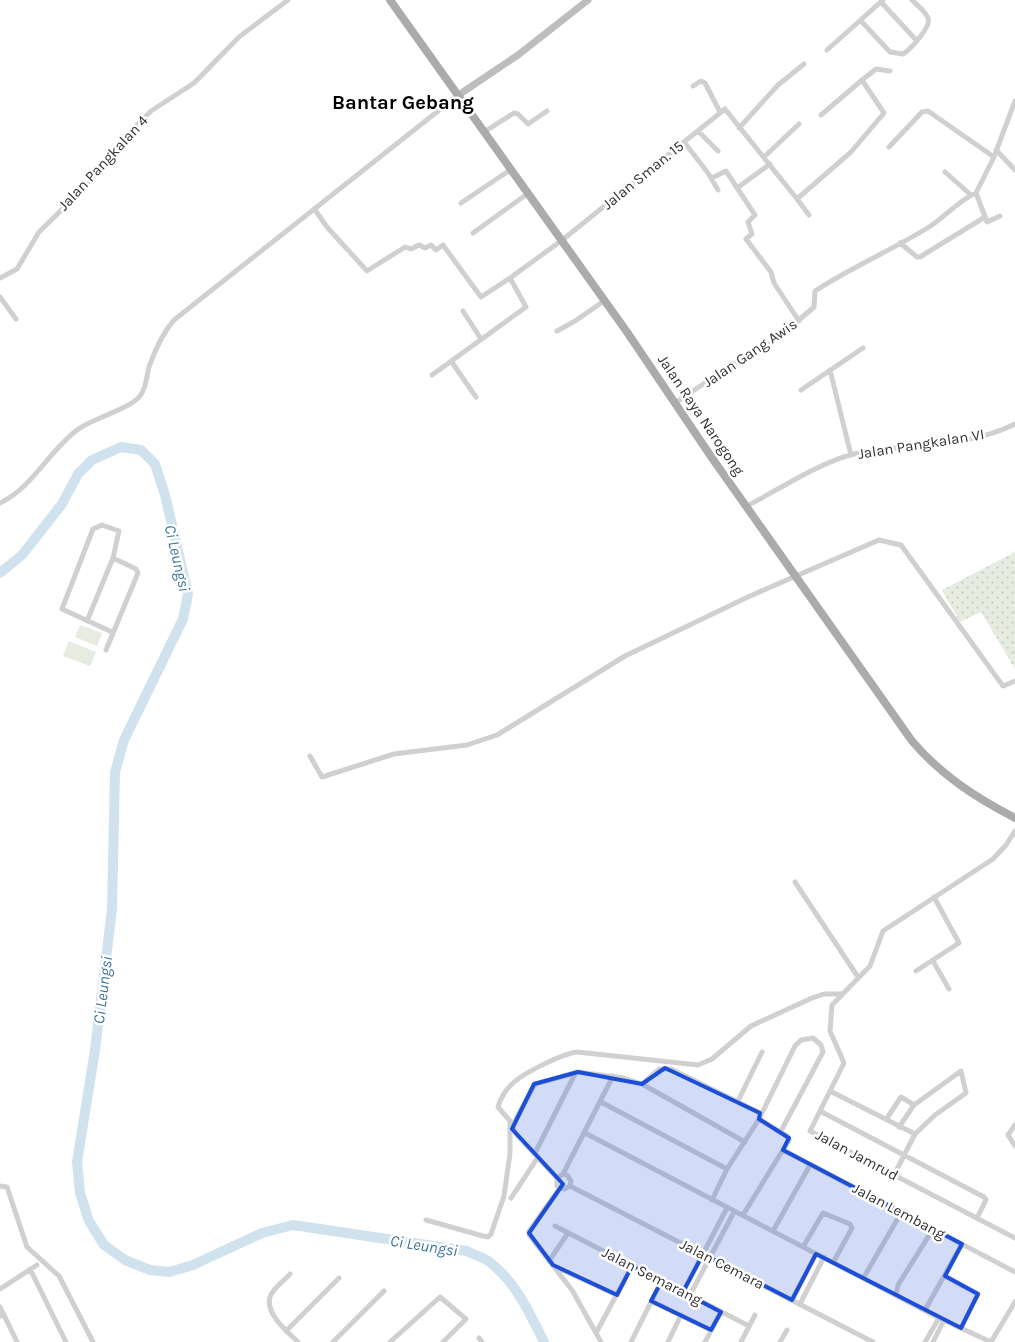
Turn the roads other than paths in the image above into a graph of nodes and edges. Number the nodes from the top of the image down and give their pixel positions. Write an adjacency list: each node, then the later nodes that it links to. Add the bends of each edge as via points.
1 (288, 0): 46 (street, Jalan Pangkalan 4, via 239,37 194,83 151,111 84,188 39,232 17,269)
2 (390, 0): 13 (main road, Jalan Raya Narogong)
3 (588, 0): 13 (street, via 518,55)
4 (912, 0): 7 (street, via 929,20)
5 (882, 1): 6 (street); 7 (street)
6 (861, 21): 7 (street, via 893,53 903,54); 8 (street)
7 (917, 41)
8 (827, 50)
9 (804, 64): 19 (street, via 778,85)
10 (890, 71): 11 (street, via 876,69)
11 (862, 80): 17 (street); 37 (street, via 883,115 851,152)
12 (693, 86): 16 (street, via 701,81 705,83)
13 (457, 96): 21 (main road, Jalan Raya Narogong); 39 (street)
14 (1015, 101): 24 (street)
15 (547, 111): 21 (street, via 528,124 514,114)
16 (722, 111): 19 (street); 20 (street, Jalan Sman. 15)
17 (821, 115)
18 (799, 124): 26 (street)
19 (739, 128): 26 (street)
20 (698, 131): 22 (street, Jalan Sman. 15); 25 (street)
21 (484, 132): 29 (main road, Jalan Raya Narogong)
22 (684, 142): 32 (street); 44 (street, Jalan Sman. 15)
23 (889, 147): 27 (street, via 922,112 928,111)
24 (996, 150): 27 (street); 30 (street)
25 (718, 151)
26 (764, 157): 28 (street)
27 (994, 157): 36 (street)
28 (770, 164): 33 (street); 37 (street)
29 (510, 170): 35 (main road, Jalan Raya Narogong); 38 (street)
30 (1015, 170)
31 (945, 172): 36 (street)
32 (712, 178): 33 (street, via 726,171); 34 (street)
33 (737, 188): 52 (street, via 755,215 748,222 752,234 746,239)
34 (718, 190)
35 (527, 194): 43 (street); 44 (main road, Jalan Raya Narogong)
36 (974, 194): 42 (street); 45 (street)
37 (797, 199): 40 (street)
38 (461, 203)
39 (315, 210): 47 (street, Jalan Sman. 15, via 366,271 405,247 411,249 418,245 425,248 430,245 436,250 443,245 481,297); 64 (street, via 174,320 163,334 145,387 136,401 79,428 56,448 26,486)
40 (808, 215)
41 (1000, 216): 42 (street, via 987,222)
42 (985, 217): 45 (street, via 920,257)
43 (473, 233)
44 (561, 241): 47 (street, Jalan Sman. 15); 49 (main road, Jalan Raya Narogong)
45 (900, 243): 52 (street, Jalan Gang Awis, via 815,291 814,307)
46 (0, 278)
47 (510, 278): 54 (street, via 526,306)
48 (0, 297): 51 (street)
49 (604, 300): 53 (street); 61 (main road, Jalan Raya Narogong)
50 (463, 311): 54 (street)
51 (16, 319)
52 (799, 321): 61 (street, Jalan Gang Awis, via 763,348 740,359 723,375)
53 (557, 331)
54 (480, 339): 56 (street)
55 (863, 348): 57 (street)
56 (451, 361): 58 (street); 60 (street)
57 (830, 370): 59 (street); 63 (street)
58 (432, 374)
59 (801, 390)
60 (476, 397)
61 (675, 403): 65 (main road, Jalan Raya Narogong)
62 (1015, 424): 63 (street, Jalan Pangkalan VI, via 957,441)
63 (851, 455): 65 (street, Jalan Pangkalan VI)
64 (0, 503)
65 (747, 506): 67 (main road, Jalan Raya Narogong)
66 (113, 558): 68 (street); 68 (street, via 118,531 97,526 62,608); 69 (street, via 138,573)
67 (796, 575): 71 (street, via 879,540 900,545 1003,686); 72 (street, via 624,656 492,737 467,745 394,754 322,777); 73 (main road, Jalan Raya Narogong, via 924,756 956,784)
68 (87, 621): 69 (street)
69 (112, 632): 70 (street)
70 (106, 650)
71 (1015, 681)
72 (310, 756)
73 (1015, 818)
74 (1015, 831): 76 (street, Jalan Jamrud, via 993,859)
75 (794, 882): 79 (street)
76 (934, 897): 77 (street, via 959,943); 79 (street, Jalan Jamrud, via 883,931 870,966)
77 (933, 961): 78 (street); 80 (street)
78 (916, 971)
79 (858, 977): 81 (street, Jalan Jamrud)
80 (949, 989)
81 (841, 994): 86 (street, Jalan Jamrud, via 833,1003 829,1026 844,1063); 118 (street, via 818,996 751,1026 712,1059 698,1065 576,1052 521,1078 511,1084 498,1104 499,1110 510,1121 510,1153 504,1196 491,1234 483,1236)
82 (762, 1052): 87 (street)
83 (576, 1072): 84 (street); 102 (street); 102 (street, via 535,1084 513,1124 513,1131)
84 (613, 1076): 85 (street); 88 (street)
85 (642, 1084): 87 (street, via 659,1069 671,1069); 98 (street)
86 (830, 1091): 90 (street, Jalan Jamrud); 94 (street)
87 (738, 1101): 91 (street)
88 (601, 1102): 96 (street); 104 (street)
89 (914, 1105): 92 (street, via 901,1097); 94 (street); 97 (street, via 961,1071 966,1093)
90 (820, 1111): 101 (street); 106 (street, Jalan Jamrud, via 811,1133)
91 (759, 1116): 95 (street); 95 (street, via 795,1046 801,1040 812,1038 821,1045 823,1052); 98 (street)
92 (887, 1118)
93 (1015, 1126): 99 (street, via 1008,1135)
94 (899, 1127): 97 (street)
95 (781, 1131): 100 (street, via 789,1138)
96 (585, 1133): 105 (street); 112 (street)
97 (915, 1134): 101 (street)
98 (745, 1142): 104 (street)
99 (1015, 1146)
100 (783, 1150): 103 (street, Jalan Lembang); 116 (street)
101 (905, 1154): 106 (street); 117 (street, via 984,1197 986,1200)
102 (536, 1155): 107 (street); 111 (street)
103 (810, 1165): 115 (street, Jalan Lembang); 121 (street)
104 (728, 1169): 112 (street)
105 (563, 1174): 107 (street); 109 (street, via 570,1177)
106 (894, 1175): 117 (street, Jalan Jamrud)
107 (557, 1178): 110 (street)
108 (0, 1186): 169 (street, via 7,1187 27,1246 59,1276)
109 (570, 1186): 110 (street); 126 (street, Jalan Cemara)
110 (560, 1188): 130 (street, via 528,1233)
111 (511, 1198)
112 (712, 1200): 113 (street)
113 (727, 1208): 114 (street); 126 (street)
114 (734, 1212): 116 (street); 128 (street)
115 (901, 1213): 120 (street, Jalan Lembang); 139 (street)
116 (743, 1216): 121 (street)
117 (977, 1218): 123 (street, Jalan Jamrud)
118 (426, 1220)
119 (555, 1226): 122 (street, Jalan Semarang)
120 (933, 1229): 124 (street, Jalan Lembang); 147 (street, via 898,1285)
121 (773, 1231): 125 (street)
122 (568, 1233): 130 (street); 134 (street, Jalan Semarang)
123 (1015, 1238)
124 (962, 1244): 136 (street, Jalan Lembang); 138 (street)
125 (803, 1247): 127 (street); 131 (street, via 823,1213 850,1224 852,1228)
126 (703, 1254): 128 (street, Jalan Cemara); 144 (street)
127 (816, 1254): 129 (street); 148 (street)
128 (710, 1258): 146 (street); 148 (street, Jalan Cemara)
129 (824, 1258): 131 (street); 151 (street)
130 (549, 1261): 133 (street)
131 (834, 1261): 139 (street)
132 (37, 1265): 135 (street)
133 (553, 1266): 145 (street); 164 (street, via 572,1290)
134 (632, 1266): 141 (street, Jalan Semarang); 145 (street)
135 (30, 1269): 142 (street); 168 (street)
136 (1015, 1272)
137 (290, 1274): 163 (street, via 269,1298 273,1314)
138 (945, 1276): 153 (street); 160 (street, via 978,1294)
139 (864, 1277): 147 (street)
140 (339, 1278): 163 (street)
141 (661, 1282): 144 (street, Jalan Semarang); 149 (street)
142 (0, 1289)
143 (384, 1291): 170 (street)
144 (683, 1292): 146 (street, Jalan Semarang)
145 (617, 1295): 164 (street)
146 (690, 1295): 154 (street, Jalan Semarang)
147 (896, 1295): 153 (street)
148 (792, 1300): 151 (street, Jalan Cemara)
149 (651, 1301): 157 (street); 174 (street)
150 (1015, 1302): 182 (street)
151 (800, 1304): 165 (street, Jalan Cemara)
152 (0, 1308): 156 (street)
153 (925, 1310): 158 (street)
154 (721, 1312): 159 (street, Jalan Semarang); 161 (street)
155 (755, 1315): 159 (street)
156 (2, 1316): 167 (street)
157 (681, 1316): 161 (street); 175 (street)
158 (941, 1319): 160 (street); 180 (street); 181 (street)
159 (749, 1326): 177 (street)
160 (961, 1328): 182 (street)
161 (711, 1330): 176 (street)
162 (787, 1330): 178 (street)
163 (286, 1331): 166 (street)
164 (596, 1333): 173 (street)
165 (865, 1340): 179 (street, Jalan Cemara)
166 (296, 1341)
167 (17, 1342)
168 (66, 1342)
169 (93, 1342)
170 (333, 1342)
171 (390, 1342): 172 (street, via 440,1297 466,1319)
172 (444, 1342)
173 (601, 1342)
174 (631, 1342)
175 (668, 1342)
176 (704, 1342)
177 (741, 1342)
178 (781, 1342)
179 (872, 1342)
180 (926, 1342)
181 (933, 1342)
182 (991, 1342)

